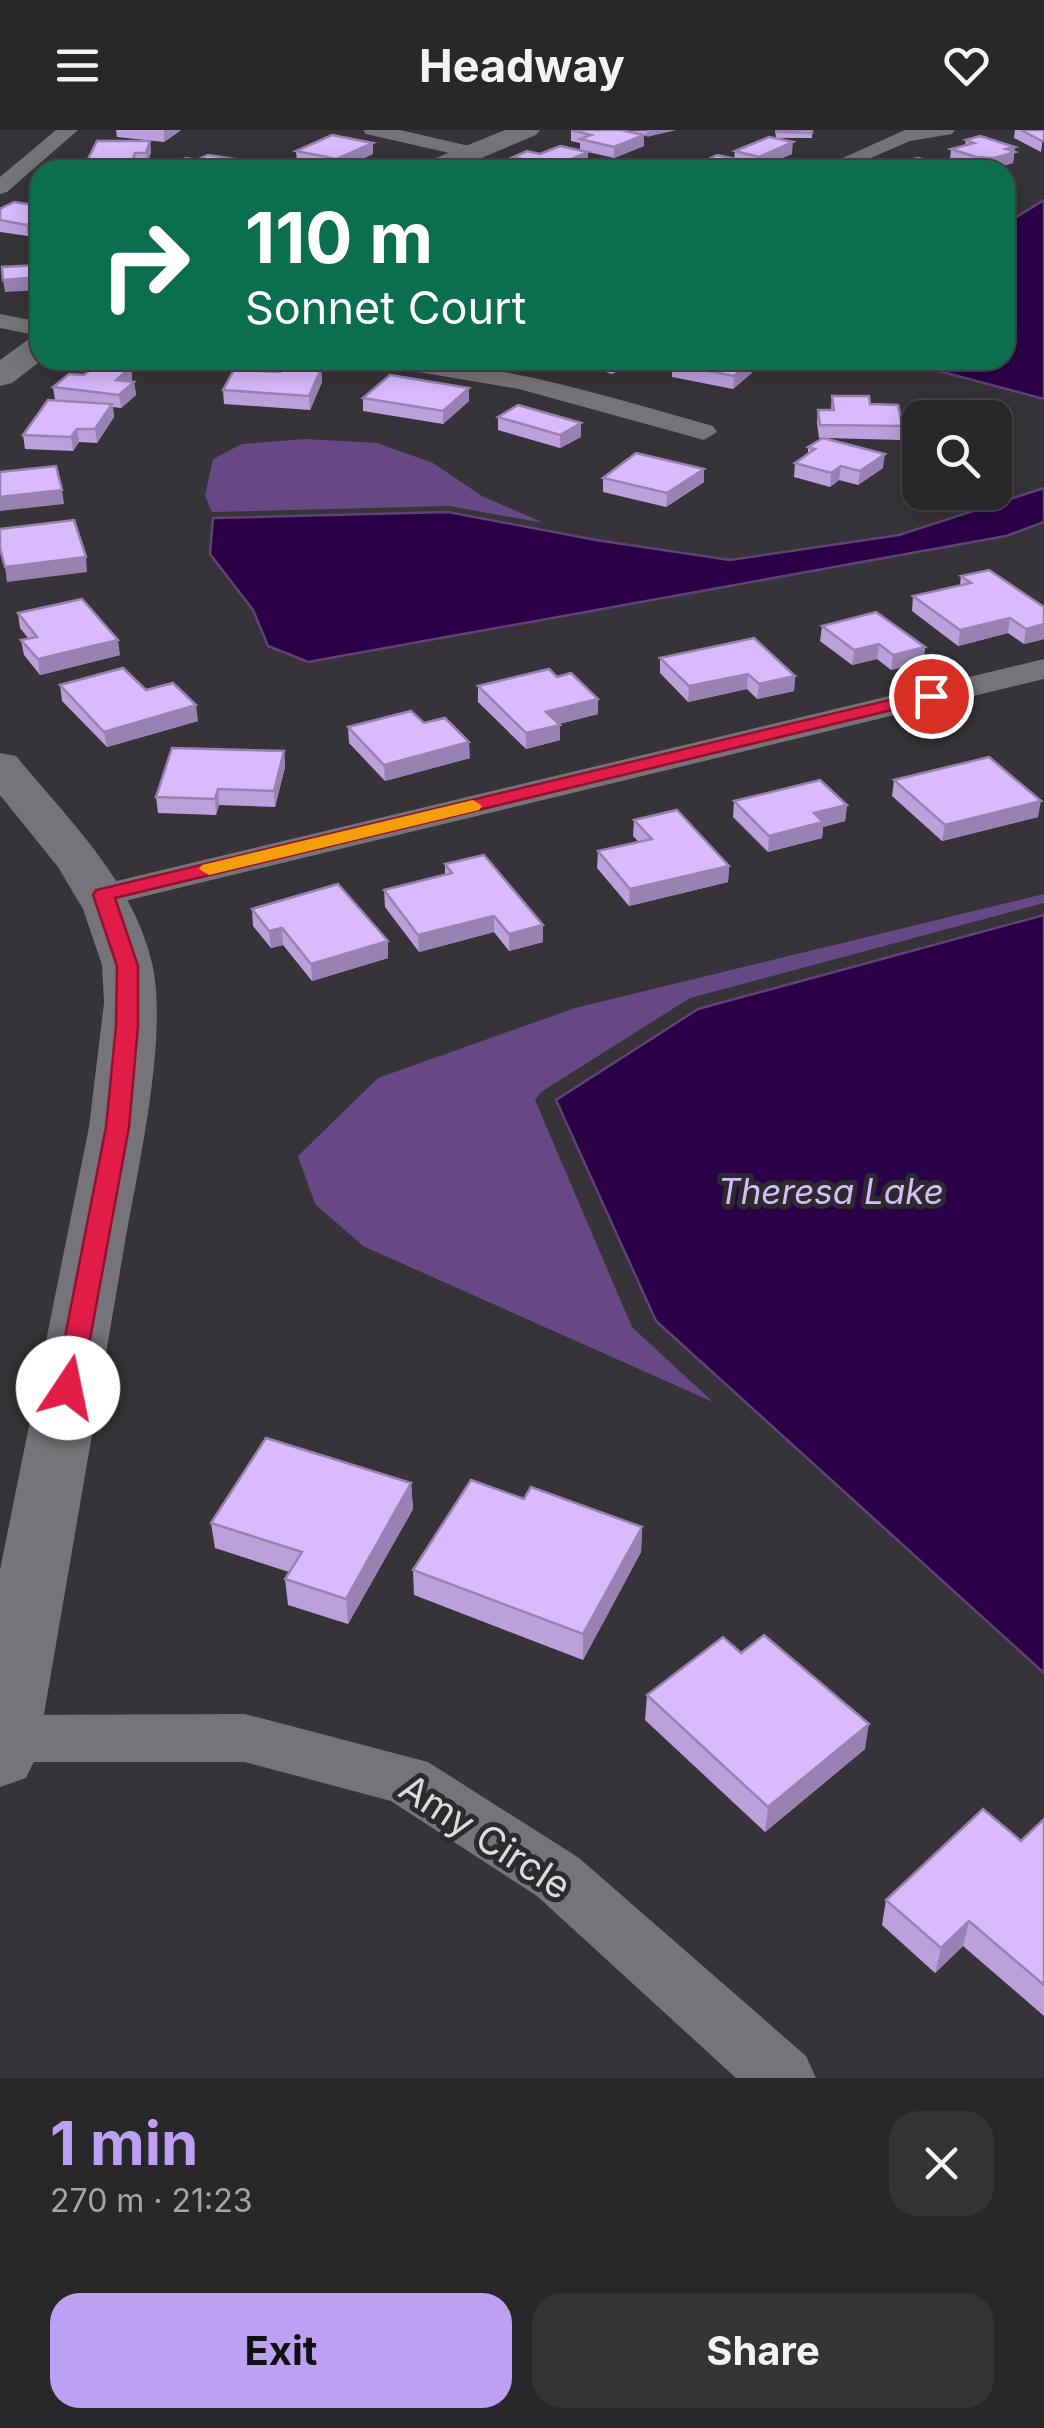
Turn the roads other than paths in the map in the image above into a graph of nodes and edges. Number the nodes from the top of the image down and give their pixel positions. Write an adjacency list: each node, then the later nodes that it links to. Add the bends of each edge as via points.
1 (68, 130): 7 (street)
2 (373, 130): 6 (street)
3 (527, 130): 6 (street)
4 (944, 130): 5 (street)
5 (895, 133): 9 (street)
6 (471, 152): 8 (street)
7 (34, 160)
8 (453, 160)
9 (845, 160)
10 (30, 163): 11 (street)
11 (4, 186): 12 (street)
12 (30, 189)
13 (0, 321): 14 (street)
14 (30, 327)
15 (30, 354): 17 (street)
16 (474, 370): 18 (street)
17 (0, 376)
18 (704, 432)
19 (1044, 669): 21 (street)
20 (0, 766): 21 (street)
21 (104, 895): 22 (street, via 128,966 118,1127)
22 (16, 1574): 23 (street)
23 (2, 1747): 24 (street, Amy Circle, via 245,1738 407,1780 558,1877)
24 (783, 2078)

